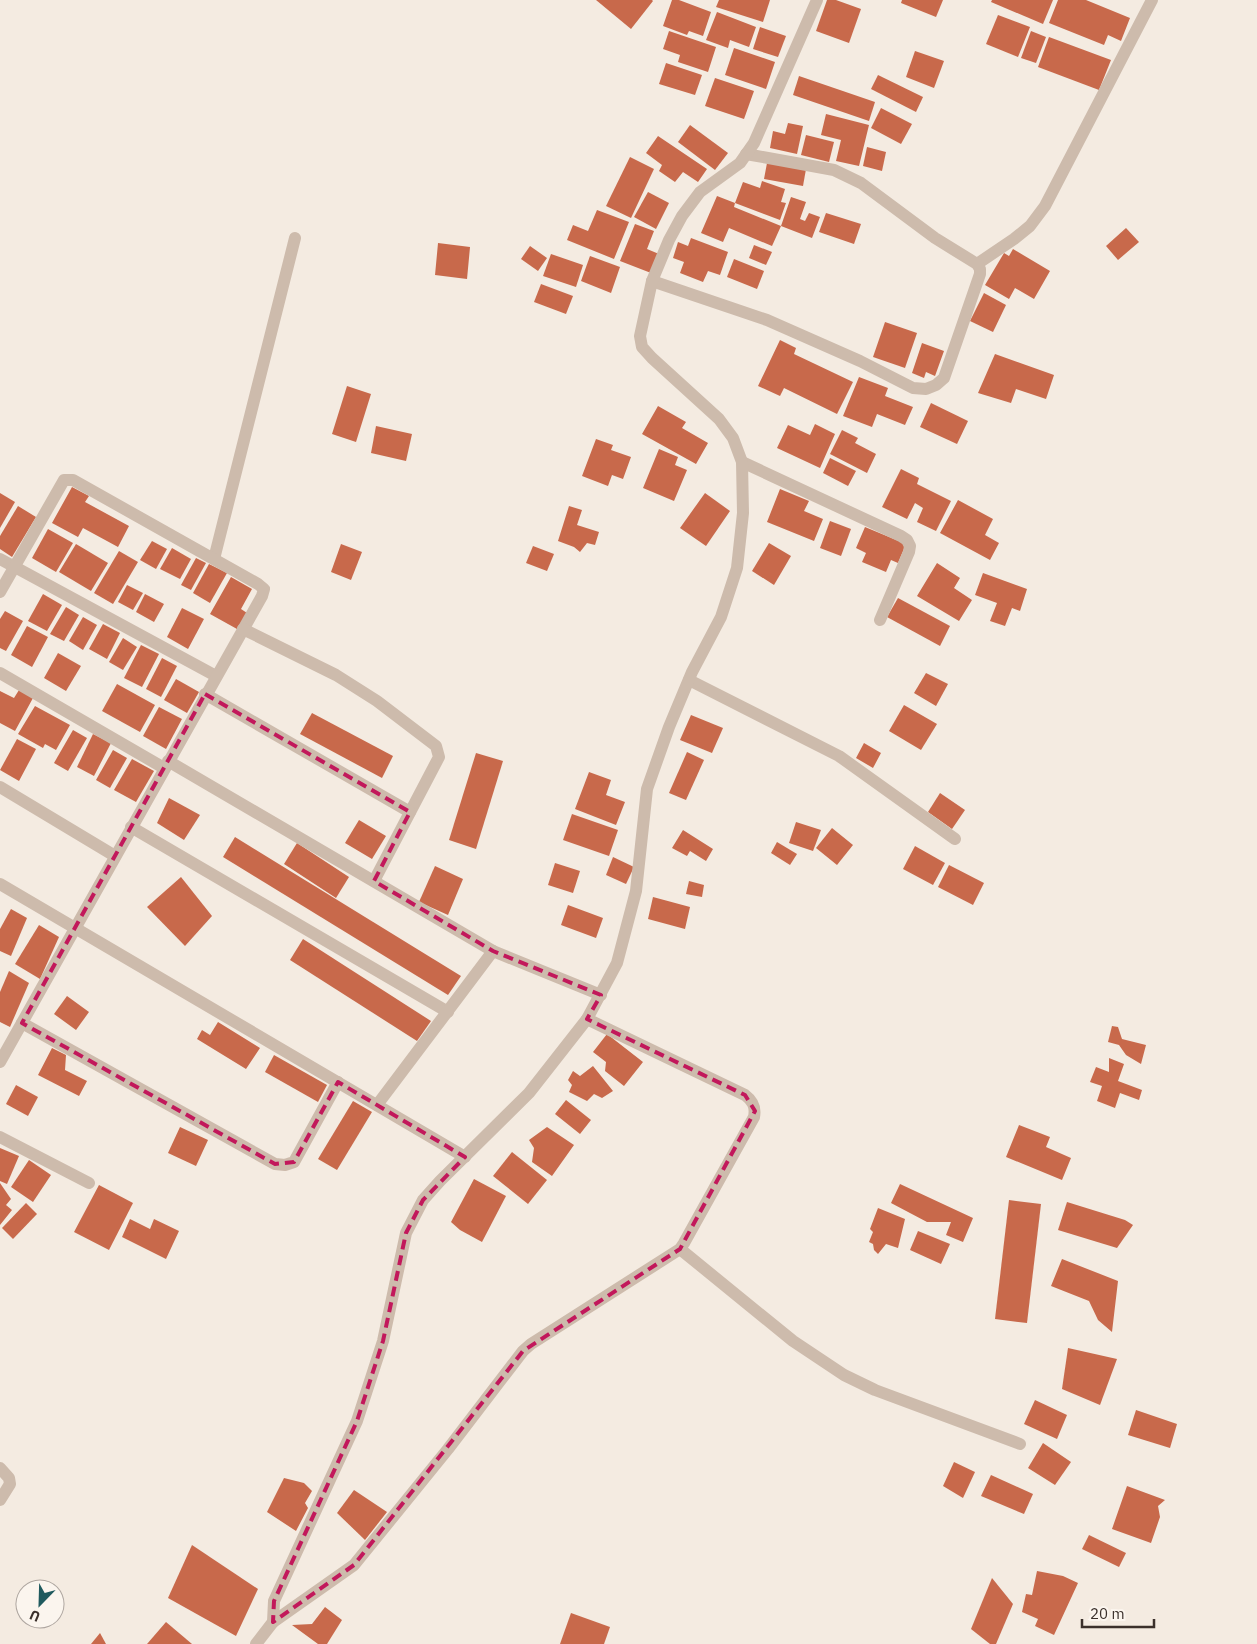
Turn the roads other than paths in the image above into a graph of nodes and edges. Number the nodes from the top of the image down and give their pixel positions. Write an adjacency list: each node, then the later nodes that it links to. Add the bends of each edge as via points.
1 (817, 0): 3 (street, via 763,124)
2 (1152, 0): 5 (street, via 1045,206 1030,226)
3 (746, 154): 5 (street, via 834,170 860,183 935,238); 6 (street, via 740,163 700,192 688,208)
4 (295, 238): 9 (street)
5 (977, 264): 6 (street, via 980,274 944,378 926,389 913,388 860,360 767,320)
6 (652, 281): 7 (street, via 640,336 642,347 719,419 733,438)
7 (742, 462): 12 (street, via 907,540 909,552); 16 (street, via 743,513 736,568 721,617)
8 (0, 559): 10 (street)
9 (214, 559): 10 (street, via 73,480 64,480); 13 (street, via 264,589)
10 (14, 567): 11 (street); 15 (street)
11 (0, 592)
12 (880, 620)
13 (243, 629): 15 (street); 20 (street, via 336,675 377,701 436,746 439,757)
14 (0, 674): 18 (street)
15 (216, 676): 17 (street)
16 (689, 680): 22 (street, via 839,756); 28 (street, via 647,789 636,891 617,963)
17 (205, 694): 18 (street); 20 (street)
18 (166, 764): 21 (street); 24 (street)
19 (0, 787): 23 (street)
20 (410, 812): 24 (street)
21 (132, 827): 23 (street); 29 (street)
22 (955, 840)
23 (115, 856): 26 (street)
24 (374, 882): 27 (street)
25 (2, 889): 26 (street)
26 (75, 928): 31 (street); 33 (street)
27 (493, 951): 28 (street); 29 (street)
28 (601, 994): 30 (street)
29 (448, 1012): 34 (street)
30 (587, 1019): 36 (street, via 529,1093); 38 (street, via 745,1095 754,1105 754,1117)
31 (22, 1023): 32 (street); 33 (street, via 275,1164 294,1162)
32 (0, 1062)
33 (338, 1082): 34 (street)
34 (377, 1105): 36 (street)
35 (0, 1137): 37 (street)
36 (465, 1157): 42 (street, via 423,1200 406,1233 383,1341 357,1421 274,1601)
37 (89, 1182)
38 (680, 1249): 39 (street, via 793,1341 844,1375 875,1390); 42 (street, via 523,1351 354,1564)
39 (1020, 1444)
40 (0, 1468): 41 (street, via 10,1484)
41 (0, 1500)
42 (273, 1622): 43 (street)
43 (257, 1644)

